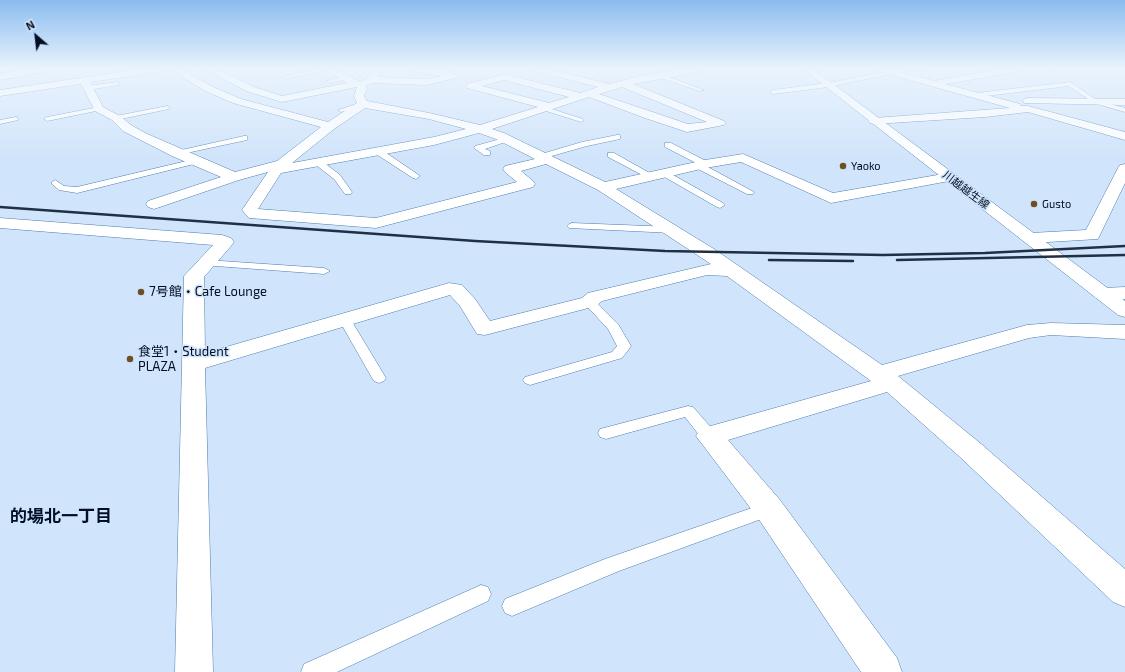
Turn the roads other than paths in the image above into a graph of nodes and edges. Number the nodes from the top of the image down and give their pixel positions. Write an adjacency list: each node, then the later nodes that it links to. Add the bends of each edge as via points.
1 (98, 100): 20 (street)
2 (236, 100): 26 (street)
3 (361, 100): 13 (street)
4 (522, 100): 14 (street)
5 (566, 100): 14 (street)
6 (600, 100): 7 (street, via 686,128 720,123)
7 (664, 100)
8 (848, 100): 23 (street, 川越越生線)
9 (994, 100): 16 (street)
10 (1024, 100): 11 (street)
11 (1096, 102): 12 (street); 18 (lane)
12 (1125, 102)
13 (363, 104): 17 (lane); 26 (street); 27 (street, via 429,116)
14 (545, 107): 22 (lane); 27 (street)
15 (167, 108): 20 (lane)
16 (1028, 109): 23 (street); 28 (street)
17 (341, 110)
18 (1125, 110)
19 (7, 113): 24 (lane, via 15,115)
20 (107, 113): 21 (lane); 25 (lane); 34 (street, via 127,128)
21 (47, 119)
22 (581, 120)
23 (874, 121): 47 (street, 川越越生線)
24 (0, 122)
25 (58, 122)
26 (330, 126): 41 (street)
27 (480, 129): 31 (street); 33 (street)
28 (1125, 136)
29 (244, 138): 34 (lane)
30 (617, 138): 37 (lane, via 585,144)
31 (507, 140): 35 (lane, via 478,148); 37 (street)
32 (668, 145): 40 (lane)
33 (379, 152): 39 (street); 44 (lane)
34 (177, 153): 38 (street)
35 (487, 153)
36 (611, 155): 45 (lane)
37 (544, 158): 41 (street, via 510,169 528,184 376,222 255,215 250,210); 49 (street)
38 (195, 161): 46 (street); 48 (lane, via 77,190 62,188)
39 (319, 163): 41 (street); 50 (lane, via 337,177)
40 (702, 165): 43 (street); 47 (street, via 747,158 831,198); 51 (lane)
41 (279, 167): 46 (street)
42 (1125, 168): 57 (street, via 1092,235)
43 (664, 173): 45 (street); 53 (lane)
44 (416, 176)
45 (651, 176): 49 (street)
46 (234, 177): 52 (street)
47 (949, 177): 57 (street, 川越越生線)
48 (56, 183)
49 (602, 187): 56 (street)
50 (348, 192)
51 (750, 192)
52 (154, 204)
53 (720, 205)
54 (0, 223): 58 (street, via 225,242)
55 (572, 226): 56 (lane)
56 (673, 230): 60 (street)
57 (1031, 238): 62 (street, 川越越生線)
58 (206, 263): 59 (lane); 67 (street, via 194,276)
59 (324, 271)
60 (732, 271): 63 (street, via 707,269 595,297); 69 (street)
61 (1125, 293): 62 (street)
62 (1103, 294): 64 (street, 川越越生線)
63 (589, 302): 65 (street, via 485,329 464,299 455,289 449,289); 70 (lane, via 613,327 624,346 617,355)
64 (1125, 311)
65 (345, 320): 67 (street); 68 (lane)
66 (1125, 332): 69 (street, via 1051,329 1027,332)
67 (194, 363): 77 (street)
68 (379, 378)
69 (885, 378): 72 (street); 74 (street, via 970,450)
70 (530, 380)
71 (606, 434): 72 (lane, via 688,411)
72 (709, 436): 73 (street)
73 (769, 509): 76 (lane, via 612,565); 79 (street)
74 (1125, 591)
75 (482, 594): 78 (lane)
76 (512, 606)
77 (194, 672)
78 (312, 672)
79 (883, 672)

